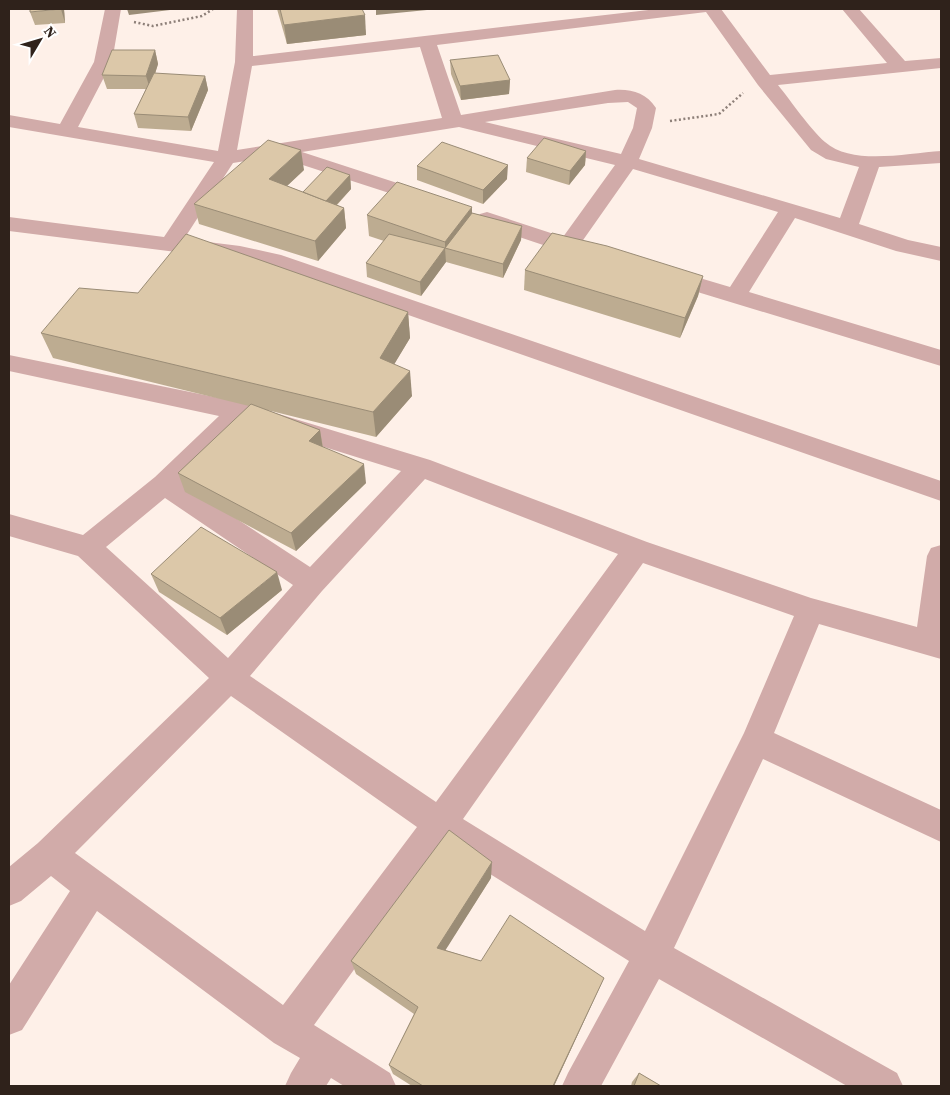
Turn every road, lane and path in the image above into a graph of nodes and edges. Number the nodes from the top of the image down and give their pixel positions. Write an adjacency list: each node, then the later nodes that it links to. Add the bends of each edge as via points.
1 (213, 9): 6 (path, via 202,16 153,26)
2 (245, 9): 9 (street)
3 (699, 9): 7 (street)
4 (712, 9): 12 (street)
5 (850, 9): 11 (street)
6 (113, 13): 16 (street, via 103,62)
7 (568, 16): 8 (street)
8 (426, 41): 9 (street); 14 (street)
9 (244, 62): 19 (street)
10 (939, 66): 11 (street)
11 (900, 67): 12 (street)
12 (764, 79): 15 (path, via 719,114); 20 (street, via 818,146 833,155 860,162)
13 (9, 121): 16 (street)
14 (453, 121): 15 (street, via 620,95 642,101 647,108); 17 (street); 21 (street)
15 (644, 125): 21 (street)
16 (66, 131): 19 (street)
17 (279, 151): 19 (street); 26 (street)
18 (941, 157): 20 (street)
19 (226, 158): 25 (street)
20 (871, 161): 24 (street)
21 (629, 162): 22 (street); 26 (street)
22 (790, 209): 24 (street); 30 (street)
23 (9, 224): 25 (street)
24 (847, 227): 27 (street, via 904,246)
25 (169, 245): 36 (street, via 273,260)
26 (567, 246): 28 (street)
27 (941, 254)
28 (605, 257)
29 (642, 268): 30 (street)
30 (736, 296): 31 (street)
31 (941, 358)
32 (9, 363): 33 (street)
33 (239, 412): 34 (street); 35 (street)
34 (421, 466): 39 (street); 41 (street)
35 (164, 484): 38 (street); 41 (street)
36 (941, 491)
37 (9, 525): 38 (street)
38 (87, 547): 44 (street)
39 (637, 550): 42 (street); 46 (street)
40 (941, 556): 43 (street)
41 (312, 583): 44 (street)
42 (811, 610): 43 (street); 45 (street)
43 (936, 644)
44 (229, 678): 46 (street); 48 (street)
45 (756, 740): 47 (street); 51 (street)
46 (440, 824): 51 (street); 53 (street)
47 (941, 826)
48 (50, 856): 49 (street); 50 (street)
49 (92, 888): 52 (street); 53 (street)
50 (9, 889)
51 (652, 955): 57 (street); 58 (street)
52 (9, 1017)
53 (287, 1030): 54 (street)
54 (326, 1052): 55 (street); 56 (street)
55 (304, 1086)
56 (377, 1086)
57 (581, 1086)
58 (884, 1086)

